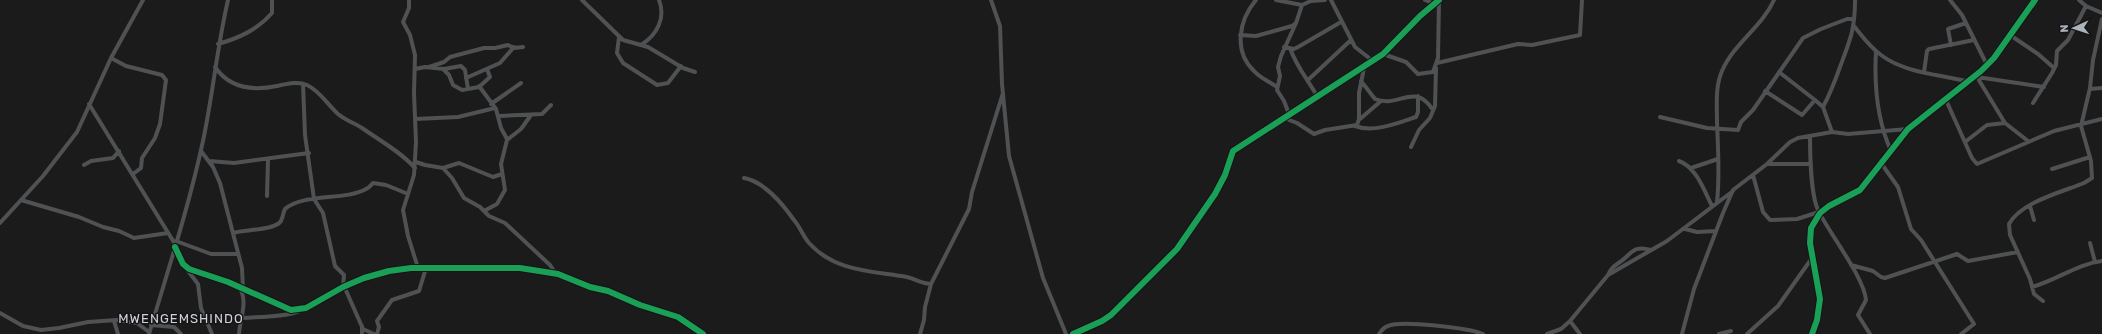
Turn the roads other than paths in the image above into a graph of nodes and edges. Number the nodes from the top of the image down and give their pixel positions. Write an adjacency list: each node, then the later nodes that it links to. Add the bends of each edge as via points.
1 (143, 0): 45 (street)
2 (228, 0): 36 (street)
3 (272, 0): 36 (street, via 272,13 262,22 243,36)
4 (409, 0): 54 (street, via 409,8 403,22 411,38)
5 (582, 0): 33 (street)
6 (659, 0): 37 (street, via 662,14 657,30)
7 (991, 0): 74 (street, via 1000,26)
8 (1256, 0): 31 (street, via 1241,23)
9 (1276, 0): 22 (street)
10 (1325, 0): 20 (street)
11 (1331, 0): 27 (street)
12 (1425, 0): 21 (street)
13 (1439, 0): 21 (street); 47 (street)
14 (1582, 0): 47 (street, via 1580,34 1532,45 1518,44)
15 (1774, 0): 99 (street, via 1762,21 1728,60 1722,72 1718,85)
16 (1855, 0): 25 (street)
17 (1950, 0): 29 (street)
18 (2035, 0): 32 (street)
19 (2079, 0): 23 (street)
20 (1319, 1): 22 (street)
21 (1435, 4): 44 (street)
22 (1302, 5): 28 (street)
23 (2086, 6): 24 (street); 53 (street, via 2068,40 2057,51)
24 (2102, 12)
25 (1854, 19): 30 (street); 58 (street, via 1847,19 1808,35)
26 (2102, 19): 72 (street)
27 (1341, 22): 34 (street); 42 (street, via 1298,47)
28 (1296, 23): 31 (street, via 1261,34); 41 (street)
29 (1966, 23): 35 (street); 38 (street, via 1948,29)
30 (1854, 26): 43 (street); 84 (street, via 1850,45)
31 (1240, 35): 68 (street, via 1243,54 1250,67)
32 (2010, 35): 48 (street); 53 (street)
33 (619, 37): 37 (street); 49 (street, via 617,53 620,59 658,85 668,83)
34 (1351, 40): 46 (street, via 1359,51); 62 (street)
35 (1974, 40): 38 (street); 48 (street)
36 (218, 44): 50 (street)
37 (641, 45): 49 (street, via 665,55)
38 (1951, 45): 59 (street, via 1928,50)
39 (514, 47): 40 (street); 51 (street, via 506,45 462,53); 56 (street, via 501,62)
40 (523, 47)
41 (1284, 47): 42 (street); 68 (street, via 1278,64 1280,76)
42 (1290, 48): 62 (street, via 1296,65)
43 (1876, 51): 59 (street, via 1893,62); 101 (street, via 1877,95)
44 (1383, 54): 46 (street); 47 (street, via 1406,62 1418,74 1430,74)
45 (111, 58): 81 (street); 125 (street, via 126,66 162,75 166,80 159,128 142,158 141,168)
46 (1373, 61): 52 (street)
47 (1437, 64): 86 (street, via 1436,104)
48 (1987, 65): 60 (street)
49 (681, 66): 57 (street)
50 (215, 67): 66 (street, via 222,78 243,87 264,88); 108 (street)
51 (429, 67): 54 (street); 55 (street)
52 (1364, 67): 63 (street); 75 (street)
53 (2054, 68): 69 (street)
54 (415, 69): 93 (street)
55 (442, 69): 61 (street, via 464,67); 71 (street, via 449,75 455,87)
56 (487, 69): 61 (street); 67 (street, via 490,76)
57 (695, 72)
58 (1779, 72): 73 (street); 77 (street)
59 (1924, 72): 64 (street)
60 (1976, 77): 64 (street); 69 (street); 95 (street)
61 (466, 78): 71 (street)
62 (1308, 80): 75 (street)
63 (1361, 81): 79 (street, via 1375,99); 94 (street)
64 (1970, 82): 78 (street)
65 (521, 83): 82 (street)
66 (303, 84): 110 (street); 121 (street, via 315,90 342,117 404,157)
67 (479, 86): 71 (street); 82 (street)
68 (1277, 87): 87 (street)
69 (2044, 87): 80 (street)
70 (2102, 88): 72 (street)
71 (468, 89)
72 (2090, 89): 96 (street)
73 (1765, 91): 77 (street, via 1802,115); 99 (street, via 1753,110 1741,122 1738,130)
74 (1003, 92): 160 (street, via 972,192 968,214); 183 (street, via 1007,142 1013,171 1043,278)
75 (1317, 96): 87 (street)
76 (1418, 96): 79 (street); 86 (street, via 1426,100); 97 (street, via 1416,116 1372,129)
77 (1815, 100): 84 (street)
78 (1946, 100): 98 (street); 105 (street)
79 (1380, 101): 94 (street)
80 (2033, 103)
81 (89, 104): 107 (street); 133 (street, via 76,132 43,176)
82 (491, 104): 85 (street)
83 (551, 106): 88 (street, via 545,112)
84 (1823, 107): 100 (street)
85 (495, 108): 89 (street); 93 (street, via 456,117)
86 (1433, 110): 106 (street)
87 (1289, 114): 91 (street)
88 (531, 115): 89 (street); 103 (street, via 521,129)
89 (499, 116): 103 (street, via 501,128)
90 (1660, 117): 99 (street)
91 (1284, 118): 97 (street, via 1314,134); 184 (street, via 1233,151 1225,175 1209,204 1167,260 1111,315)
92 (2102, 118): 96 (street)
93 (416, 119): 116 (street)
94 (1359, 119): 97 (street)
95 (2005, 123): 104 (street); 105 (street, via 1987,125)
96 (2081, 123): 104 (street); 111 (street)
97 (1355, 126)
98 (1908, 128): 101 (street); 109 (street)
99 (1717, 129): 112 (street)
100 (1832, 132): 101 (street); 102 (street)
101 (1882, 132): 109 (street)
102 (1810, 137): 118 (street, via 1790,142); 119 (street)
103 (507, 139): 126 (street, via 502,154)
104 (2028, 141): 105 (street, via 1977,164)
105 (1965, 142)
106 (1411, 147)
107 (119, 151): 120 (street, via 113,158 91,161); 125 (street)
108 (201, 151): 114 (street); 146 (street)
109 (1891, 151): 117 (street)
110 (309, 153): 113 (street); 132 (street)
111 (2090, 157): 124 (street); 136 (street, via 2091,180)
112 (1718, 159): 123 (street); 134 (street)
113 (268, 160): 114 (street, via 234,163); 131 (street)
114 (209, 161): 144 (street, via 220,183)
115 (1679, 161): 123 (street)
116 (416, 162): 121 (street); 122 (street)
117 (1881, 163): 138 (street, via 1860,190); 151 (street, via 1898,187 1912,232 1921,240 1928,255)
118 (1767, 164): 119 (street); 127 (street)
119 (1810, 164): 138 (street)
120 (84, 165)
121 (415, 168): 130 (street)
122 (443, 168): 126 (street, via 459,163 487,175 495,177); 137 (street, via 464,198)
123 (1691, 168): 135 (street)
124 (2052, 169)
125 (133, 174): 143 (street)
126 (502, 174): 137 (street, via 505,186 501,198 497,204)
127 (1753, 175): 129 (street); 138 (street, via 1764,212 1770,220 1797,219)
128 (744, 178): 160 (street, via 757,182 770,192 794,219 810,244 830,259 866,273 905,277)
129 (1733, 190): 134 (street); 142 (street)
130 (408, 194): 132 (street, via 386,185 373,184 359,192); 156 (street, via 404,216)
131 (267, 196)
132 (314, 199): 144 (street, via 287,207 278,224); 161 (street, via 322,213 335,266 344,275)
133 (21, 200): 140 (street); 143 (street, via 119,230 134,238)
134 (1717, 202): 135 (street)
135 (1712, 206): 141 (street)
136 (2030, 206): 139 (street); 148 (street, via 2016,214 2009,224 2010,235)
137 (484, 211): 158 (street, via 493,219 506,223 550,265)
138 (1819, 213): 150 (street, via 1810,234); 155 (street)
139 (2034, 220)
140 (0, 223)
141 (1685, 229): 142 (street, via 1697,232); 147 (street)
142 (1716, 231): 190 (street, via 1688,306)
143 (168, 232): 146 (street)
144 (233, 233): 149 (street)
145 (2090, 243): 153 (street)
146 (175, 244): 149 (street, via 211,254); 154 (street); 170 (street)
147 (1651, 250): 159 (street); 159 (street, via 1633,250 1612,268)
148 (2018, 252): 151 (street, via 1968,261 1957,254); 162 (street)
149 (237, 254): 163 (street, via 242,268)
150 (1812, 258): 192 (street, via 1778,306); 193 (street, via 1820,299)
151 (1935, 261): 155 (street, via 1885,278 1873,271); 195 (street, via 1974,324)
152 (2102, 261): 153 (street)
153 (2095, 262): 162 (street, via 2082,265)
154 (184, 265): 163 (street); 177 (street, via 198,284 201,308)
155 (1851, 265): 194 (street, via 1865,297 1865,303 1858,315)
156 (418, 268): 157 (street); 161 (street, via 389,271)
157 (426, 268): 158 (street, via 520,268); 180 (street, via 419,292 392,300 386,306 377,321 379,327)
158 (556, 274): 181 (street, via 678,317)
159 (1608, 275): 169 (street)
160 (931, 284): 182 (street)
161 (343, 287): 165 (street); 171 (street, via 355,307)
162 (2032, 287): 164 (street, via 2034,294)
163 (241, 288): 165 (street, via 288,308); 167 (street, via 244,299)
164 (2043, 301)
165 (301, 310): 167 (street, via 286,315)
166 (0, 313): 168 (street, via 23,326 40,330 88,322)
167 (241, 318): 178 (street)
168 (114, 321): 174 (street, via 137,323); 175 (street)
169 (1570, 321): 172 (street); 189 (street)
170 (151, 325): 174 (street); 176 (street, via 174,327)
171 (362, 326): 179 (street); 180 (street)
172 (1561, 329): 187 (street); 188 (street)
173 (1731, 331): 191 (street)
174 (149, 333)
175 (118, 334)
176 (181, 334)
177 (212, 334)
178 (239, 334)
179 (362, 334)
180 (376, 334)
181 (703, 334)
182 (920, 334)
183 (1066, 334)
184 (1073, 334)
185 (1378, 334): 186 (street, via 1387,326 1407,324 1461,329)
186 (1483, 334)
187 (1548, 334)
188 (1558, 334)
189 (1580, 334)
190 (1682, 334)
191 (1719, 334)
192 (1747, 334)
193 (1812, 334)
194 (1870, 334)
195 (1961, 334)

